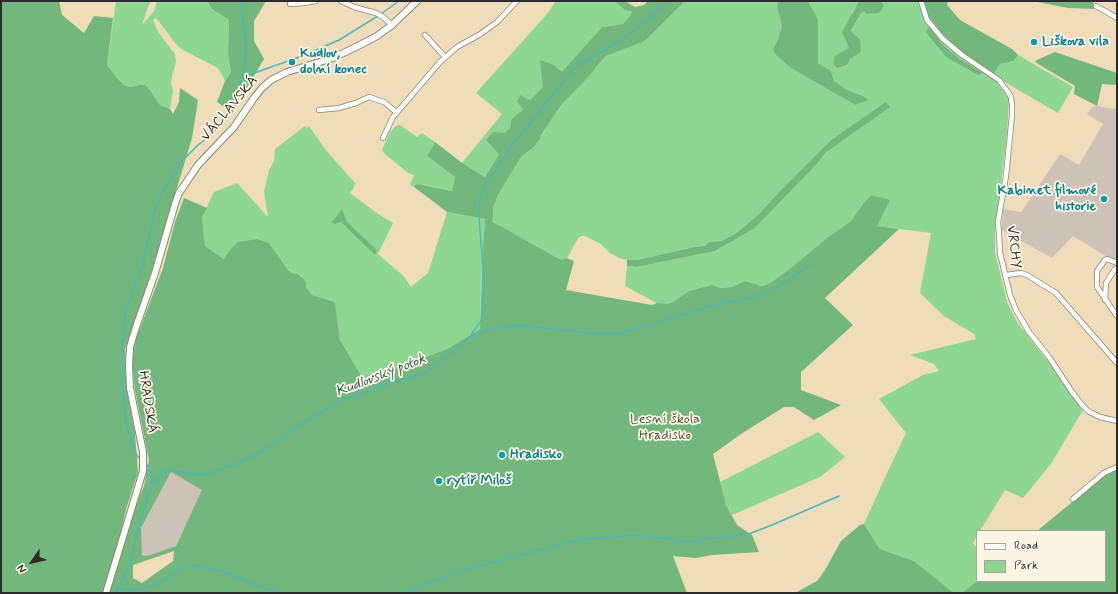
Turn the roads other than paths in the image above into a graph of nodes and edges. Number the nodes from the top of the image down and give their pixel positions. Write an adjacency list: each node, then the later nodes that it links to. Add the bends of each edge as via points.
1 (316, 1): 6 (street)
2 (341, 1): 9 (street, via 383,16)
3 (417, 1): 9 (street, VÁCLAVSKÁ)
4 (518, 1): 11 (street, via 497,22 457,47)
5 (921, 1): 18 (street, VRCHY, via 927,20 943,39 999,80 1011,97 1007,169 998,222 1000,253)
6 (290, 4)
7 (1096, 6): 8 (street)
8 (1117, 18)
9 (392, 25): 15 (street, VÁCLAVSKÁ, via 340,55 287,72 271,80 254,98 234,128 198,165)
10 (425, 36): 11 (street)
11 (446, 57): 13 (street)
12 (319, 110): 13 (street, via 339,108 369,98 384,102)
13 (396, 112): 14 (street)
14 (383, 138)
15 (179, 193): 25 (street, HRADSKÁ, via 130,347 130,388 143,452 143,471)
16 (1117, 263): 19 (street, via 1107,259 1097,271 1097,287)
17 (1117, 268): 19 (street, via 1106,283)
18 (1006, 275): 21 (street, via 1028,274 1056,292); 22 (street, VRCHY, via 1012,300 1023,323 1072,392 1088,411)
19 (1105, 300): 20 (street)
20 (1117, 316)
21 (1117, 363)
22 (1117, 421)
23 (1117, 466): 24 (street, via 1104,473)
24 (1072, 499)
25 (106, 593)

